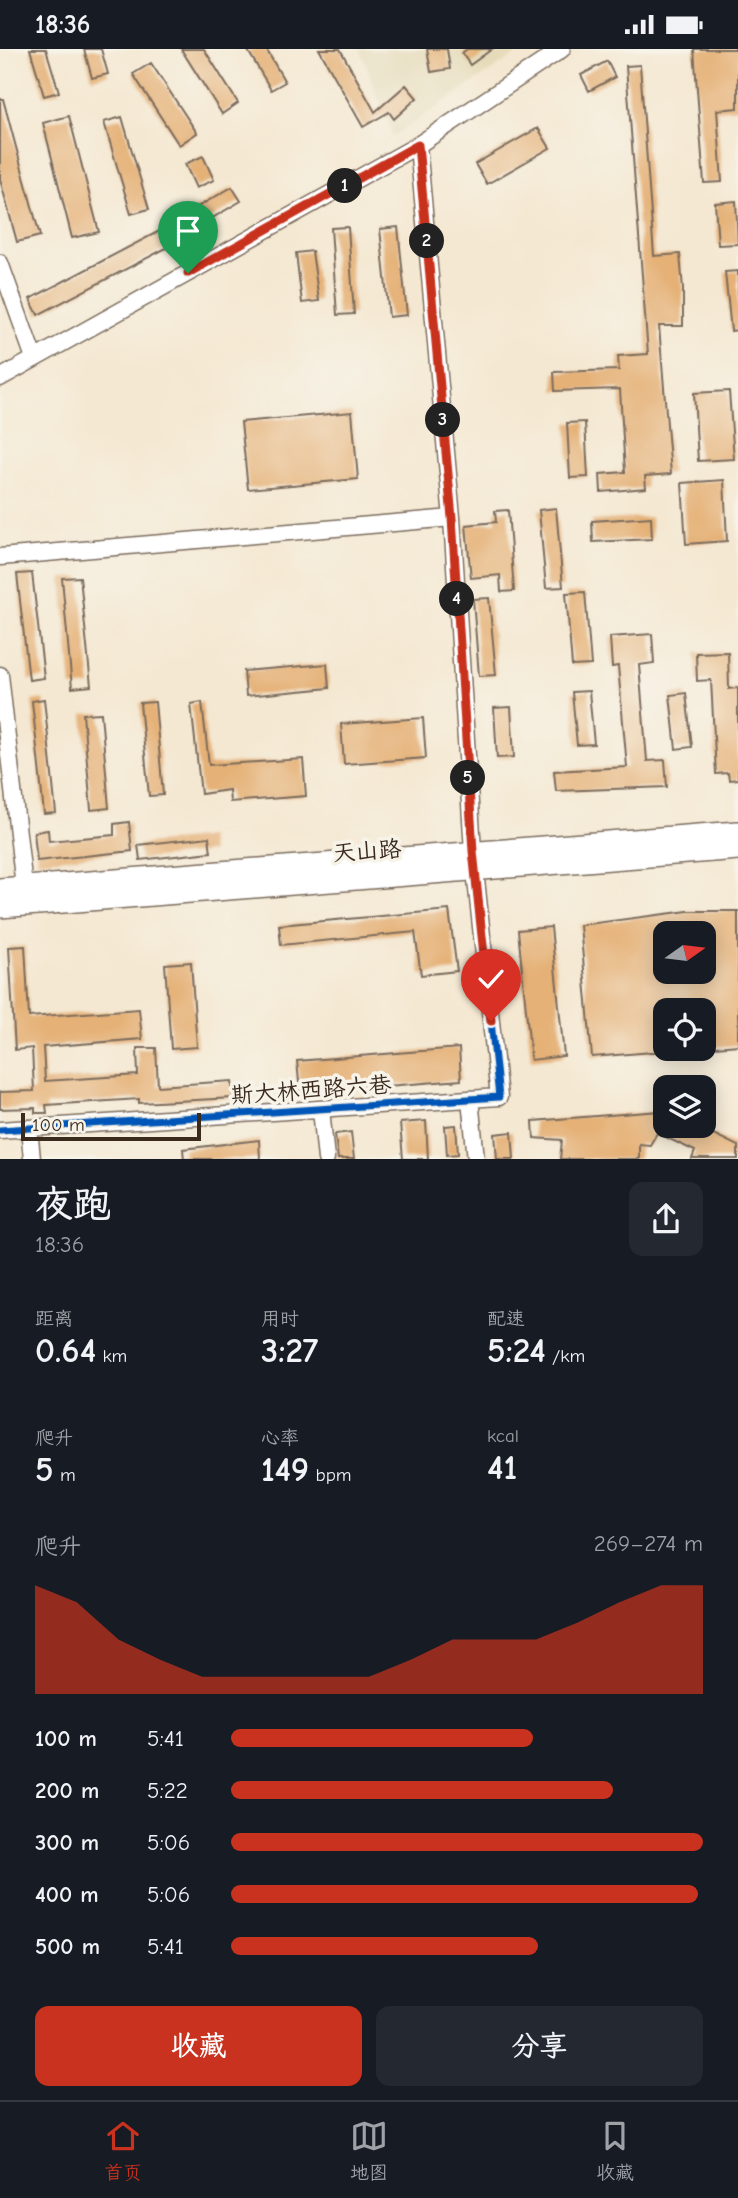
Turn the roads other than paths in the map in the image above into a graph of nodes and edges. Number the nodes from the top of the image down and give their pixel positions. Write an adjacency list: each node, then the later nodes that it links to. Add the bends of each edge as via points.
1 (562, 49): 2 (street)
2 (418, 145): 4 (street); 6 (street)
3 (0, 263): 4 (street)
4 (34, 358): 5 (street)
5 (0, 378)
6 (452, 518): 7 (street); 11 (street)
7 (0, 557)
8 (0, 675): 12 (street)
9 (738, 832): 11 (main road, 天山路)
10 (738, 849): 11 (main road, 天山路)
11 (474, 860): 12 (main road, 天山路); 14 (main road, 天山路); 15 (street, 斯大林西路六巷, via 499,1097)
12 (24, 887): 13 (main road, 天山路)
13 (0, 889)
14 (0, 907)
15 (470, 1099): 16 (street, 斯大林西路六巷); 21 (street)
16 (321, 1109): 17 (street, 斯大林西路六巷); 20 (street)
17 (29, 1128): 18 (street, 斯大林西路六巷); 19 (street)
18 (0, 1130)
19 (32, 1159)
20 (326, 1159)
21 (476, 1159)

